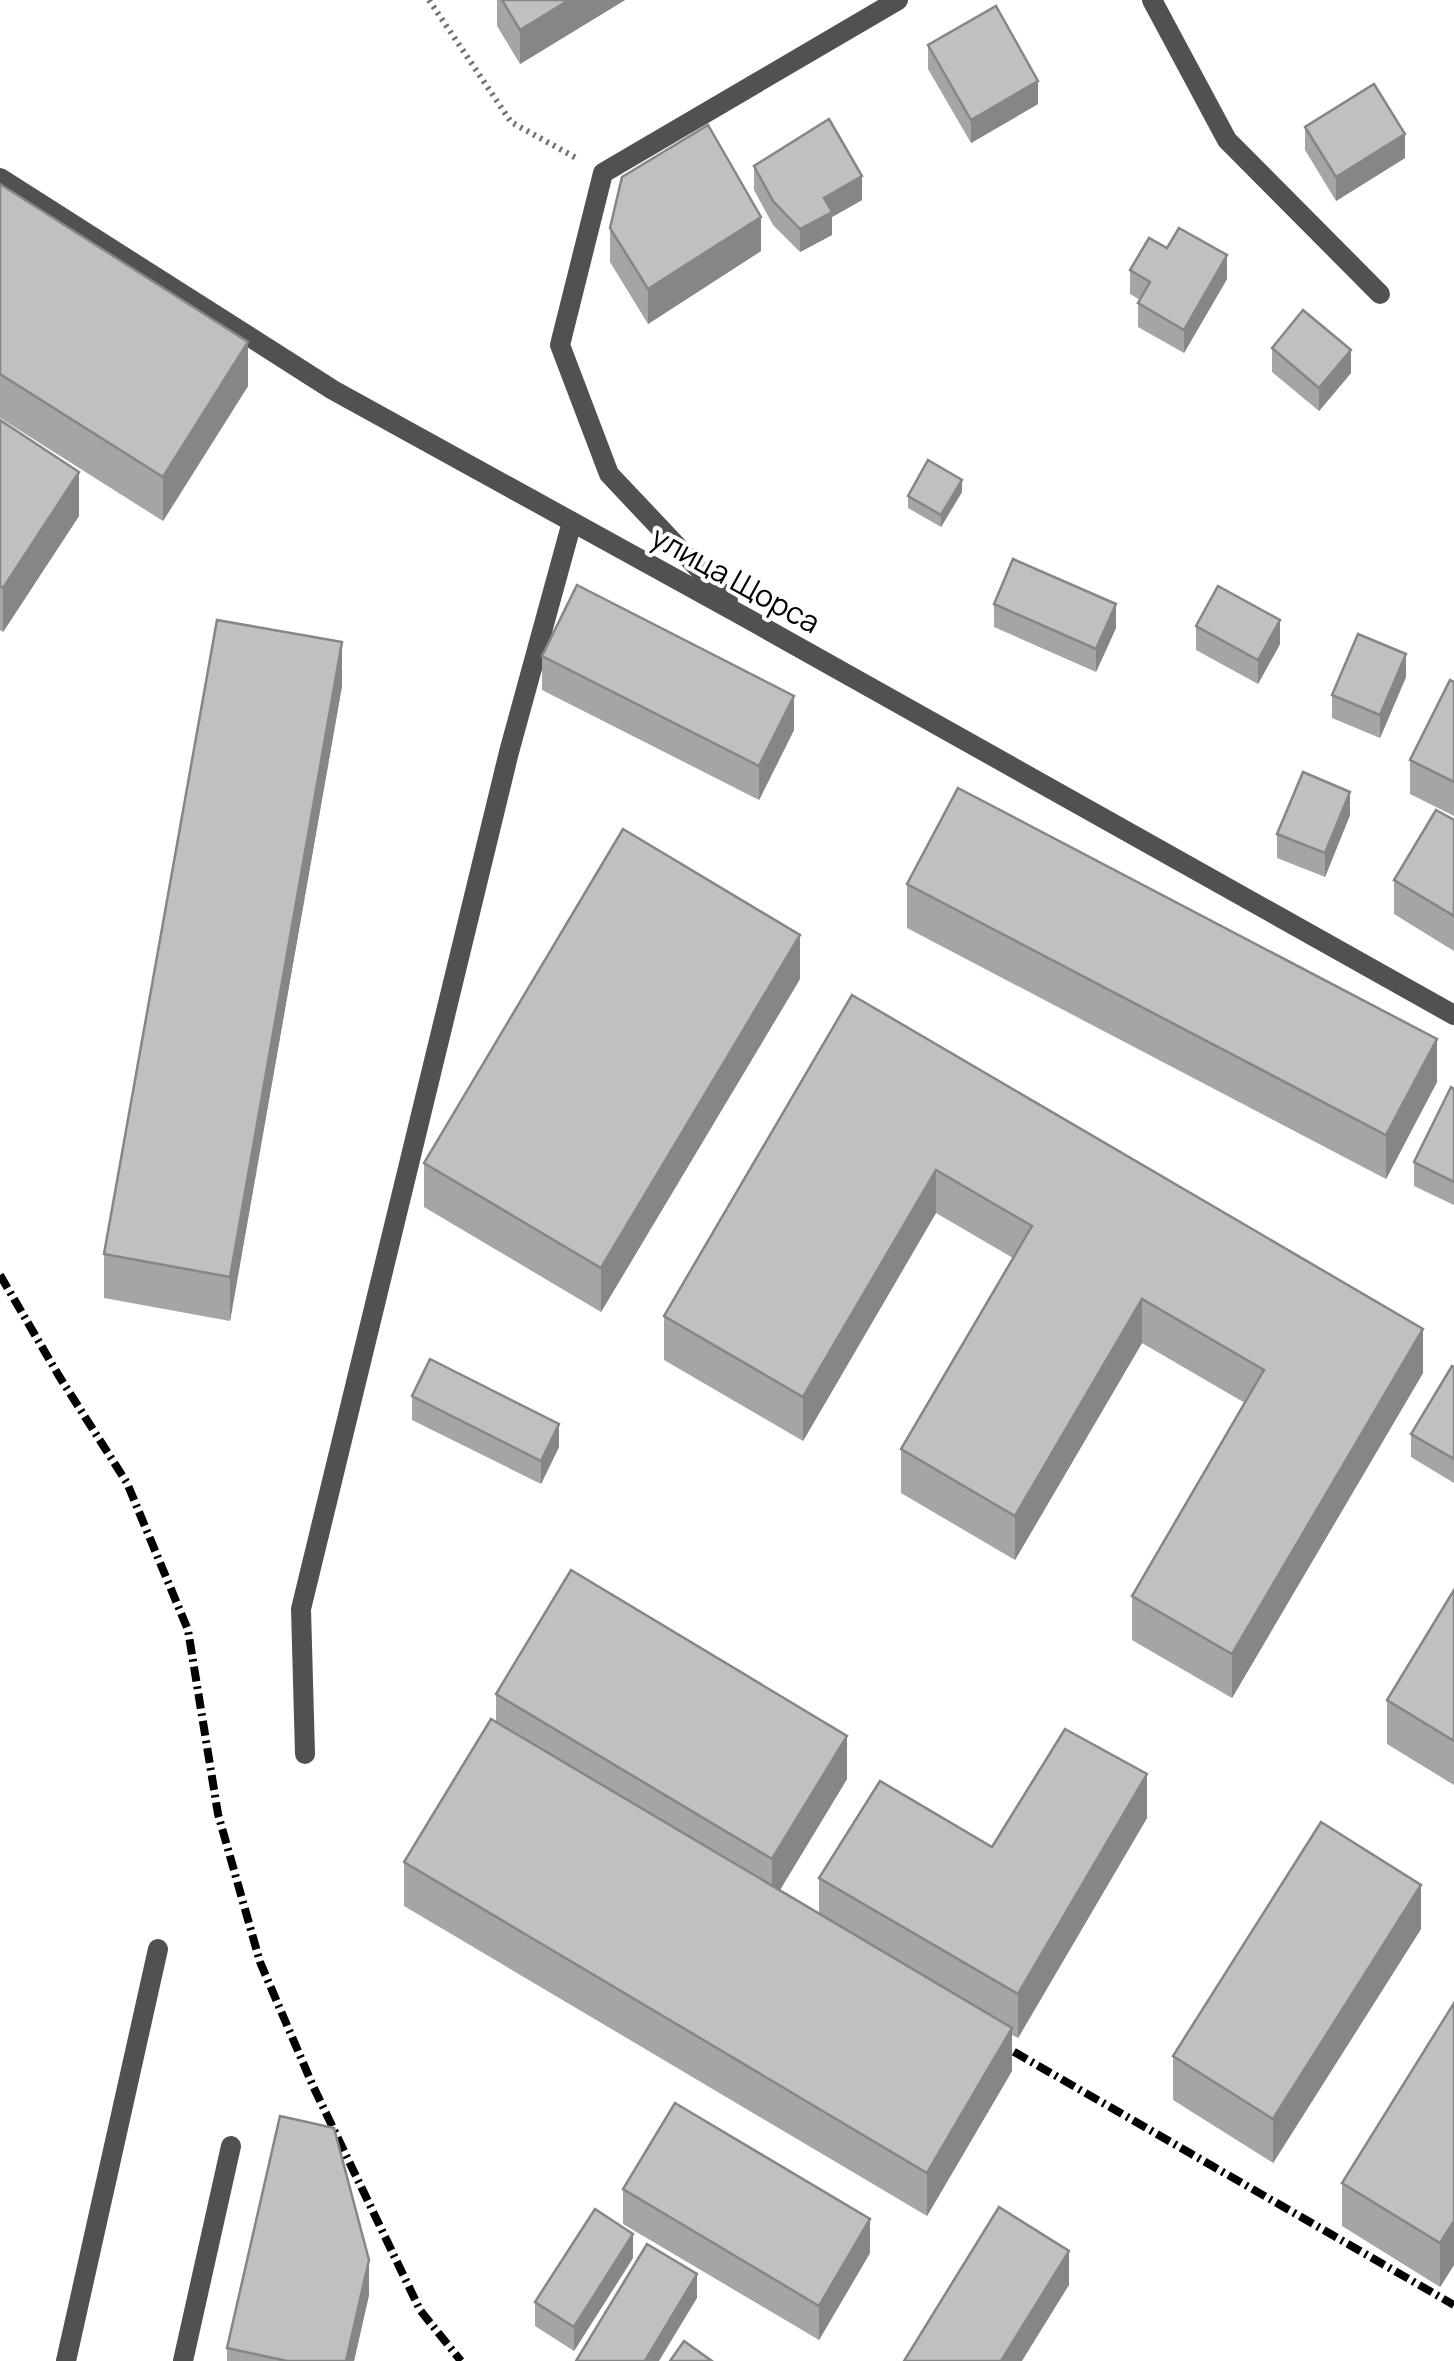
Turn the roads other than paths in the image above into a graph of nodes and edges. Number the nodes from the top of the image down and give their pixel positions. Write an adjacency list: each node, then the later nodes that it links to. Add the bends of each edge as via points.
1 (898, 0): 6 (street, via 602,173 560,345 609,474)
2 (1152, 0): 4 (street, via 1227,140)
3 (0, 178): 5 (street, улица Щорса, via 333,390)
4 (1380, 294)
5 (572, 522): 6 (street, улица Щорса); 8 (street, via 509,752 301,1608)
6 (743, 616): 7 (street, улица Щорса)
7 (1454, 1015)
8 (304, 1754)
9 (158, 1949): 11 (street)
10 (231, 2146): 12 (street)
11 (66, 2361)
12 (184, 2361)

